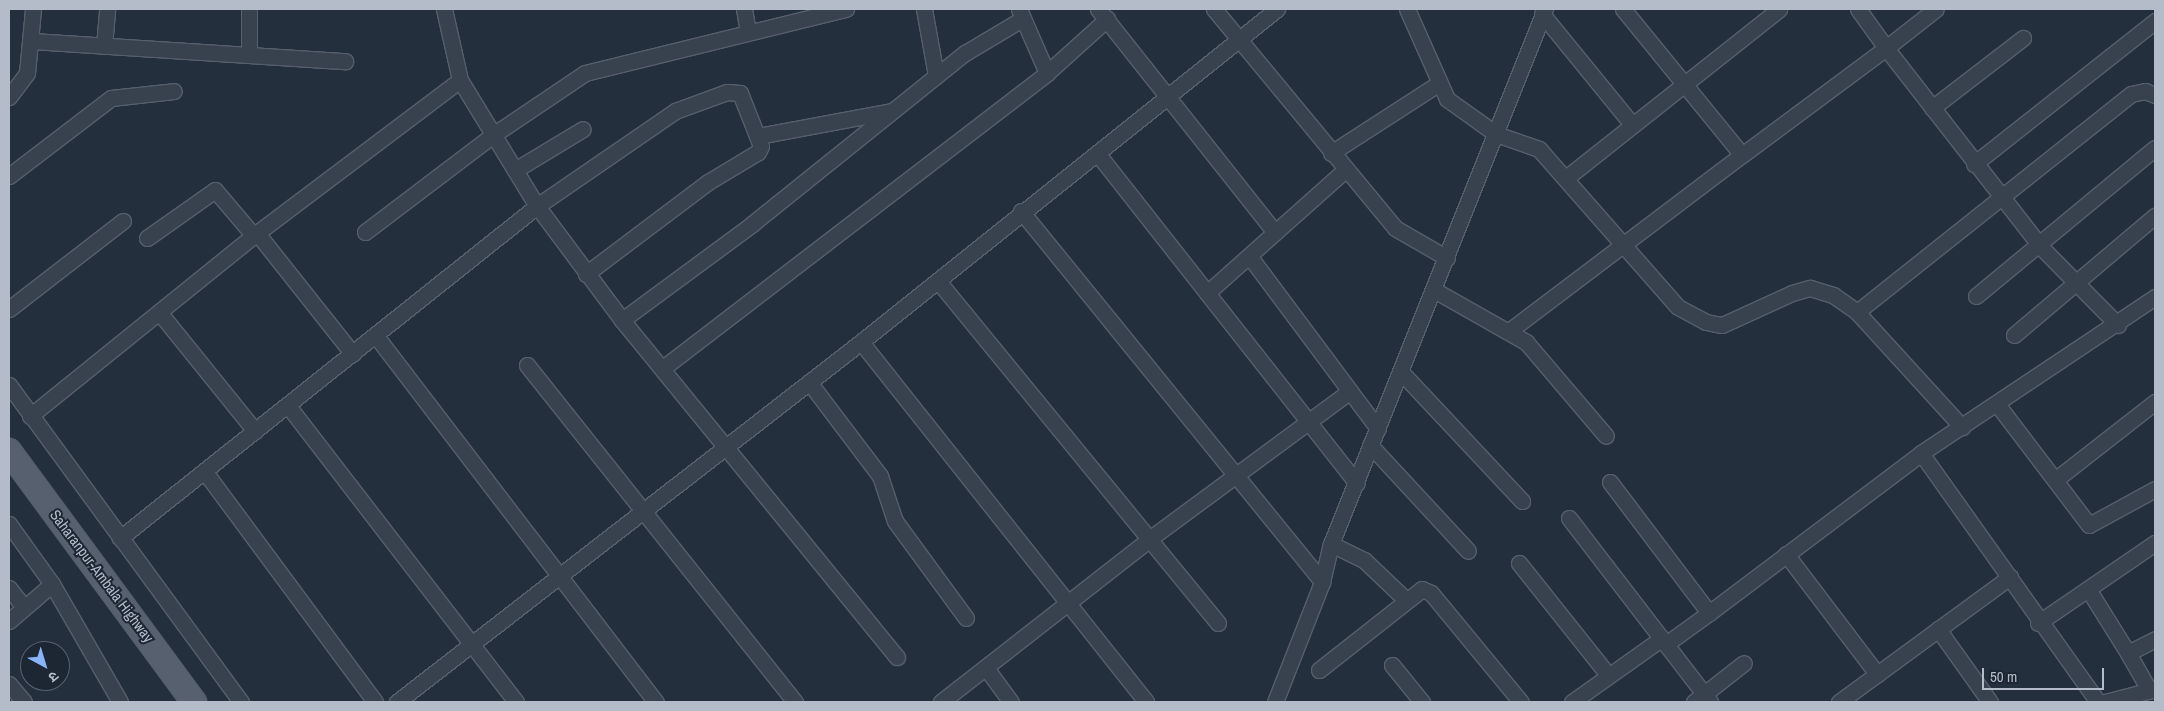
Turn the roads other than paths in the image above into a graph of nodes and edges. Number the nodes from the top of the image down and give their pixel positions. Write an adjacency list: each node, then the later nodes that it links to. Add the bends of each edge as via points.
1 (33, 9): 22 (street)
2 (107, 9): 23 (street)
3 (249, 9): 25 (street)
4 (444, 9): 29 (street)
5 (744, 9): 19 (street)
6 (846, 9): 19 (street)
7 (924, 9): 28 (street)
8 (1214, 9): 21 (street)
9 (1277, 9): 21 (street)
10 (1407, 9): 31 (street)
11 (1779, 9): 30 (street)
12 (1858, 9): 24 (street)
13 (1936, 9): 24 (street)
14 (1627, 10): 30 (street)
15 (1544, 12): 38 (street); 40 (street)
16 (1021, 14): 27 (street); 28 (street)
17 (1103, 14): 27 (street); 33 (street)
18 (2155, 21): 47 (street)
19 (748, 32): 41 (street, via 599,67)
20 (2023, 38): 36 (street)
21 (1238, 40): 33 (street); 45 (street)
22 (32, 41): 23 (street); 35 (street, via 28,73)
23 (104, 46): 25 (street)
24 (1886, 48): 36 (street); 46 (street)
25 (249, 55): 26 (street)
26 (345, 61)
27 (1047, 73): 83 (street)
28 (936, 76): 37 (street)
29 (460, 80): 41 (street); 59 (street)
30 (1685, 80): 38 (street); 46 (street)
31 (1439, 83): 40 (street, via 1457,109); 45 (street)
32 (174, 91): 50 (street, via 111,98)
33 (1168, 96): 44 (street); 58 (street)
34 (2155, 96): 52 (street, via 2145,90 2131,94)
35 (9, 97)
36 (1932, 108): 47 (street)
37 (895, 110): 42 (street); 75 (street)
38 (1632, 123): 51 (street)
39 (583, 129): 48 (street)
40 (1496, 134): 51 (street, via 1539,149); 64 (street)
41 (493, 135): 48 (street); 57 (street)
42 (758, 136): 53 (street, via 740,93 727,92 668,114); 65 (street, via 758,152 708,182)
43 (2155, 148): 62 (street)
44 (1097, 153): 54 (street); 69 (street)
45 (1331, 154): 49 (street)
46 (1742, 155): 61 (street)
47 (1974, 164): 52 (street)
48 (515, 170): 53 (street)
49 (1345, 170): 58 (street); 64 (street, via 1395,228)
50 (9, 176)
51 (1566, 178): 61 (street)
52 (2003, 199): 62 (street); 74 (street)
53 (537, 206): 65 (street); 79 (street)
54 (1021, 211): 66 (street); 102 (street)
55 (2155, 216): 67 (street)
56 (123, 221): 72 (street)
57 (365, 232)
58 (1275, 232): 63 (street)
59 (255, 234): 60 (street, via 215,190); 73 (street); 81 (street)
60 (147, 238)
61 (1621, 246): 74 (street, via 1678,307 1706,322 1736,321 1810,288 1833,294); 77 (street)
62 (2040, 246): 67 (street); 70 (street)
63 (1250, 257): 69 (street); 87 (street)
64 (1447, 258): 68 (street)
65 (586, 274): 75 (street)
66 (938, 281): 80 (street); 111 (street)
67 (2072, 282): 76 (street); 78 (street)
68 (1434, 290): 77 (street); 84 (street)
69 (1207, 292): 92 (street)
70 (1976, 296)
71 (2155, 297): 76 (street)
72 (9, 309)
73 (159, 312): 91 (street); 95 (street)
74 (1856, 312): 93 (street)
75 (622, 320): 83 (street)
76 (2118, 325): 89 (street)
77 (1509, 331): 96 (street, via 1537,352)
78 (2014, 335)
79 (376, 336): 81 (street); 118 (street)
80 (861, 342): 85 (street); 125 (street)
81 (353, 354): 90 (street)
82 (526, 366): 108 (street)
83 (662, 368): 98 (street)
84 (1401, 372): 94 (street); 107 (street)
85 (809, 382): 98 (street); 128 (street, via 880,476 895,521)
86 (9, 386): 91 (street)
87 (1349, 392): 92 (street); 94 (street)
88 (2155, 402): 103 (street)
89 (1997, 404): 93 (street); 103 (street)
90 (289, 407): 95 (street); 135 (street)
91 (30, 416): 112 (street)
92 (1309, 422): 102 (street); 105 (street)
93 (1962, 427): 100 (street)
94 (1378, 429): 97 (street)
95 (255, 431): 101 (street)
96 (1606, 436)
97 (1370, 445): 105 (street); 115 (street)
98 (727, 446): 108 (street); 137 (street)
99 (9, 451): 149 (main road, Saharanpur-Ambala Highway)
100 (1921, 453): 116 (street); 119 (street)
101 (205, 472): 112 (street); 151 (street)
102 (1236, 476): 111 (street); 120 (street)
103 (2056, 480): 106 (street, via 2094,526)
104 (1610, 482): 127 (street)
105 (1357, 483): 114 (street)
106 (2155, 490)
107 (1522, 502)
108 (642, 515): 118 (street); 155 (street)
109 (1569, 518): 134 (street)
110 (9, 524): 121 (street)
111 (1152, 537): 125 (street); 130 (street)
112 (120, 538): 150 (street)
113 (2155, 543): 123 (street)
114 (1331, 544): 120 (street); 124 (street, via 1364,560)
115 (1468, 551)
116 (1786, 554): 127 (street); 142 (street)
117 (1519, 563): 143 (street)
118 (560, 577): 135 (street); 154 (street)
119 (2010, 577): 131 (street); 132 (street)
120 (1322, 582): 159 (street)
121 (52, 584): 126 (street); 148 (street)
122 (9, 588): 126 (street)
123 (2088, 589): 131 (street); 136 (street)
124 (1406, 600): 141 (street); 161 (street, via 1422,589 1431,592)
125 (1066, 602): 140 (street); 158 (street)
126 (24, 607): 129 (street)
127 (1708, 613): 134 (street)
128 (966, 618)
129 (9, 621)
130 (1218, 623)
131 (2038, 623): 165 (street)
132 (1938, 629): 142 (street); 164 (street)
133 (2155, 639): 136 (street)
134 (1664, 641): 143 (street); 146 (street)
135 (470, 643): 152 (street); 153 (street)
136 (2128, 652): 145 (street)
137 (897, 658)
138 (1744, 663): 146 (street)
139 (1392, 665): 160 (street)
140 (986, 668): 156 (street); 157 (street)
141 (1319, 670)
142 (1877, 674): 163 (street)
143 (1608, 675): 162 (street)
144 (9, 684): 147 (street)
145 (2152, 689): 166 (street)
146 (1702, 700)
147 (24, 702)
148 (120, 702)
149 (194, 702)
150 (241, 702)
151 (375, 702)
152 (396, 702)
153 (516, 702)
154 (656, 702)
155 (795, 702)
156 (941, 702)
157 (1011, 702)
158 (1146, 702)
159 (1275, 702)
160 (1422, 702)
161 (1521, 702)
162 (1572, 702)
163 (1839, 702)
164 (1990, 702)
165 (2098, 702)
166 (2105, 702)

